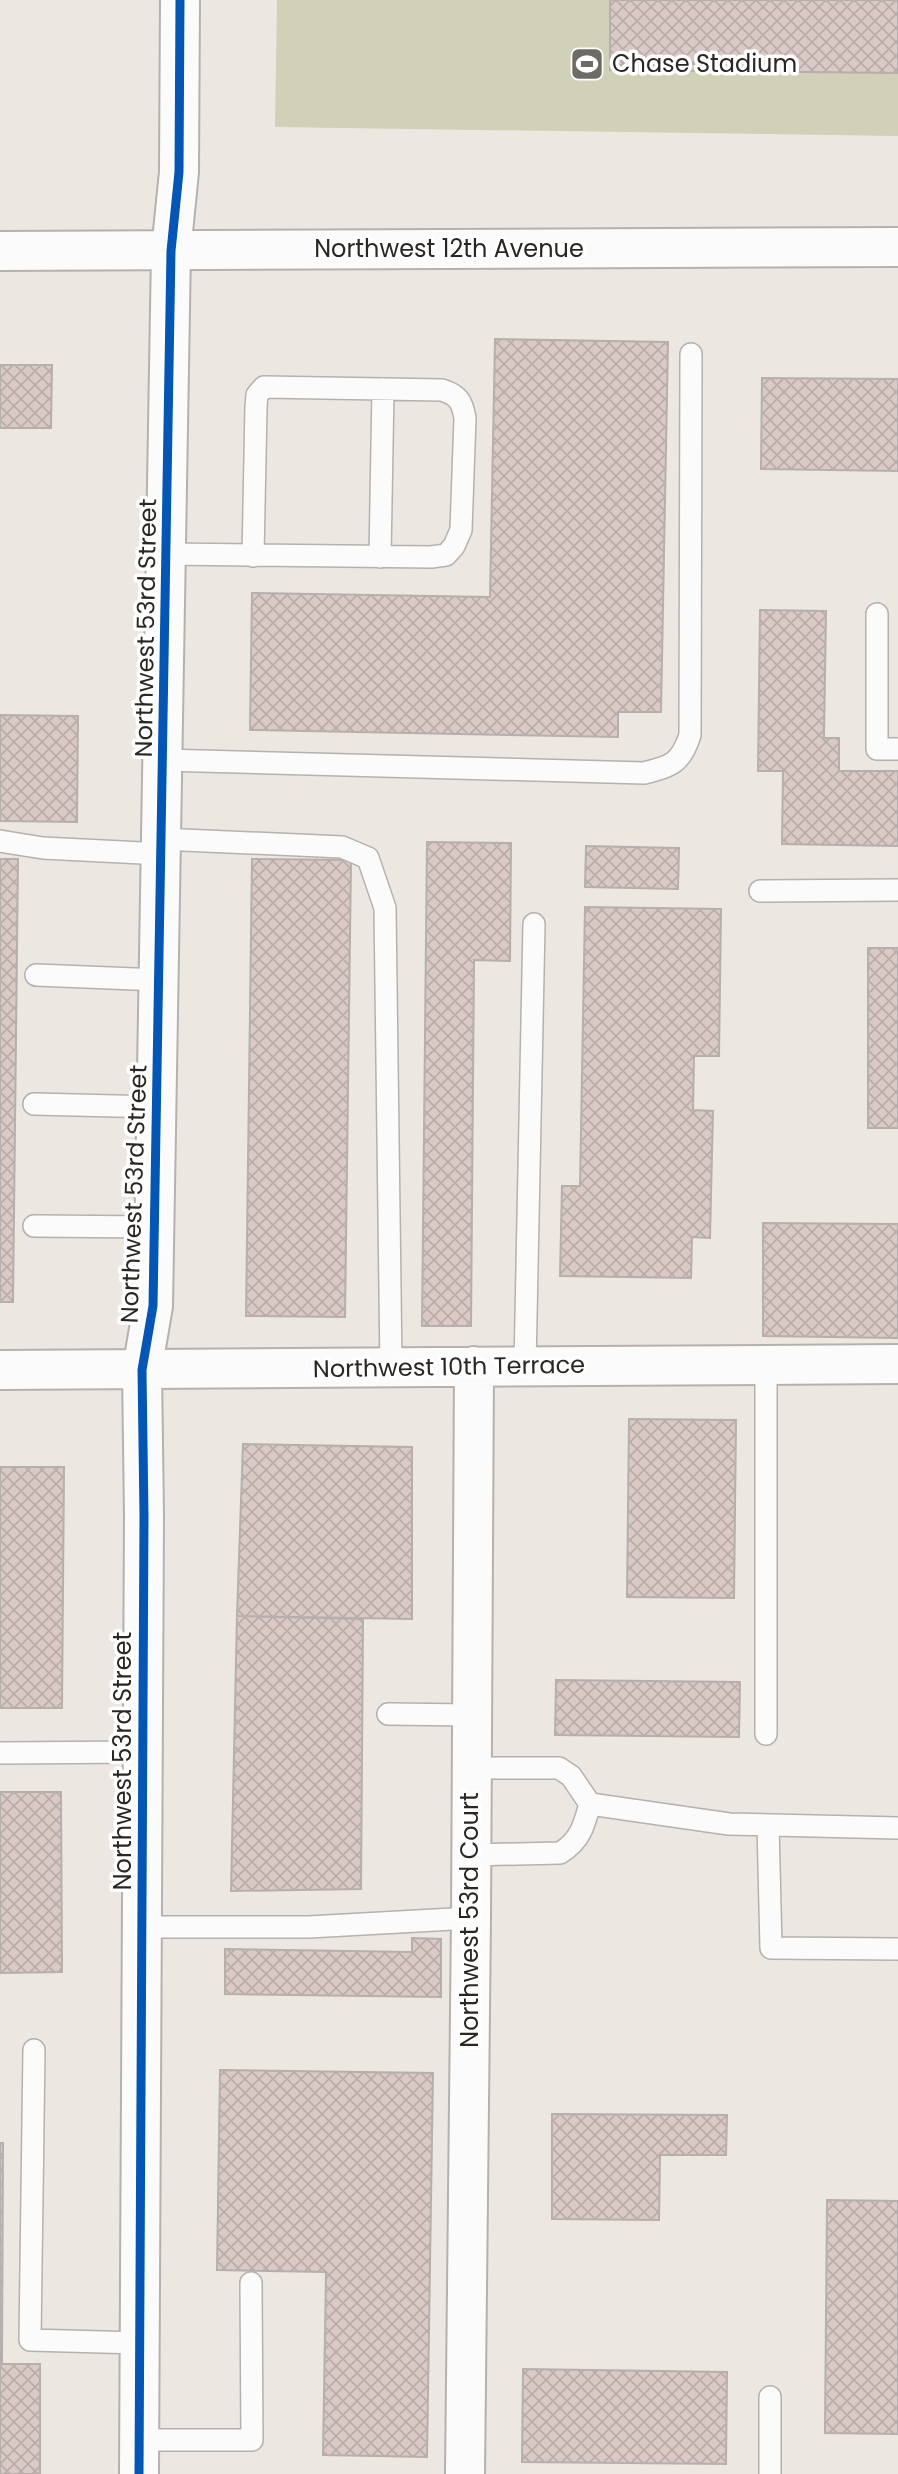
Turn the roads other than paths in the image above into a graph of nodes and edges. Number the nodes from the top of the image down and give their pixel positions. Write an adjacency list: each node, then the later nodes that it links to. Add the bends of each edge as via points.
1 (180, 0): 4 (street, Northwest 53rd Street, via 180,172)
2 (898, 247): 4 (street, Northwest 12th Avenue)
3 (0, 251): 4 (street, Northwest 12th Avenue)
4 (171, 251): 7 (street, Northwest 53rd Street)
5 (691, 354): 12 (lane, via 690,735 681,759 645,773)
6 (383, 388): 8 (lane, via 272,386 257,395); 9 (lane); 9 (lane, via 454,394 463,403 465,418 461,530 454,546 446,555)
7 (166, 554): 8 (lane); 12 (street, Northwest 53rd Street)
8 (253, 556): 9 (lane)
9 (380, 557)
10 (877, 614): 11 (lane, via 877,748)
11 (898, 749)
12 (163, 760): 14 (street, Northwest 53rd Street)
13 (0, 841): 14 (lane, via 43,848)
14 (161, 846): 19 (street, Northwest 53rd Street); 28 (lane, via 342,847 368,858 386,908)
15 (898, 890): 16 (lane)
16 (760, 891)
17 (534, 924): 27 (lane)
18 (36, 975): 19 (lane)
19 (160, 980): 21 (street, Northwest 53rd Street)
20 (34, 1104): 21 (lane)
21 (157, 1107): 23 (street, Northwest 53rd Street)
22 (34, 1226): 23 (lane)
23 (155, 1227): 30 (street, Northwest 53rd Street, via 153,1307)
24 (898, 1364): 25 (street, Northwest 10th Terrace)
25 (766, 1365): 27 (street, Northwest 10th Terrace); 33 (lane)
26 (474, 1366): 27 (street, Northwest 10th Terrace); 28 (street, Northwest 10th Terrace); 32 (street, Northwest 53rd Court)
27 (525, 1366)
28 (391, 1367): 30 (street, Northwest 10th Terrace)
29 (0, 1370): 30 (street, Northwest 10th Terrace)
30 (142, 1370): 34 (street, Northwest 53rd Street)
31 (388, 1714): 32 (lane)
32 (471, 1715): 36 (street, Northwest 53rd Court)
33 (766, 1734)
34 (142, 1752): 35 (lane); 42 (street, Northwest 53rd Street)
35 (0, 1753)
36 (471, 1768): 37 (lane, via 559,1768 571,1776); 40 (street, Northwest 53rd Court)
37 (590, 1804): 38 (lane, via 729,1824); 40 (lane, via 582,1834 560,1853)
38 (768, 1825): 39 (lane); 43 (lane, via 771,1948)
39 (898, 1828)
40 (470, 1855): 41 (street, Northwest 53rd Court)
41 (471, 1918): 42 (lane, via 309,1927); 49 (street, Northwest 53rd Court)
42 (141, 1927): 46 (street, Northwest 53rd Street)
43 (898, 1949)
44 (34, 2050): 46 (lane, via 30,2340)
45 (251, 2283): 48 (lane, via 252,2440)
46 (139, 2343): 48 (street, Northwest 53rd Street)
47 (770, 2397): 50 (lane)
48 (139, 2457)
49 (465, 2474)
50 (771, 2474)

